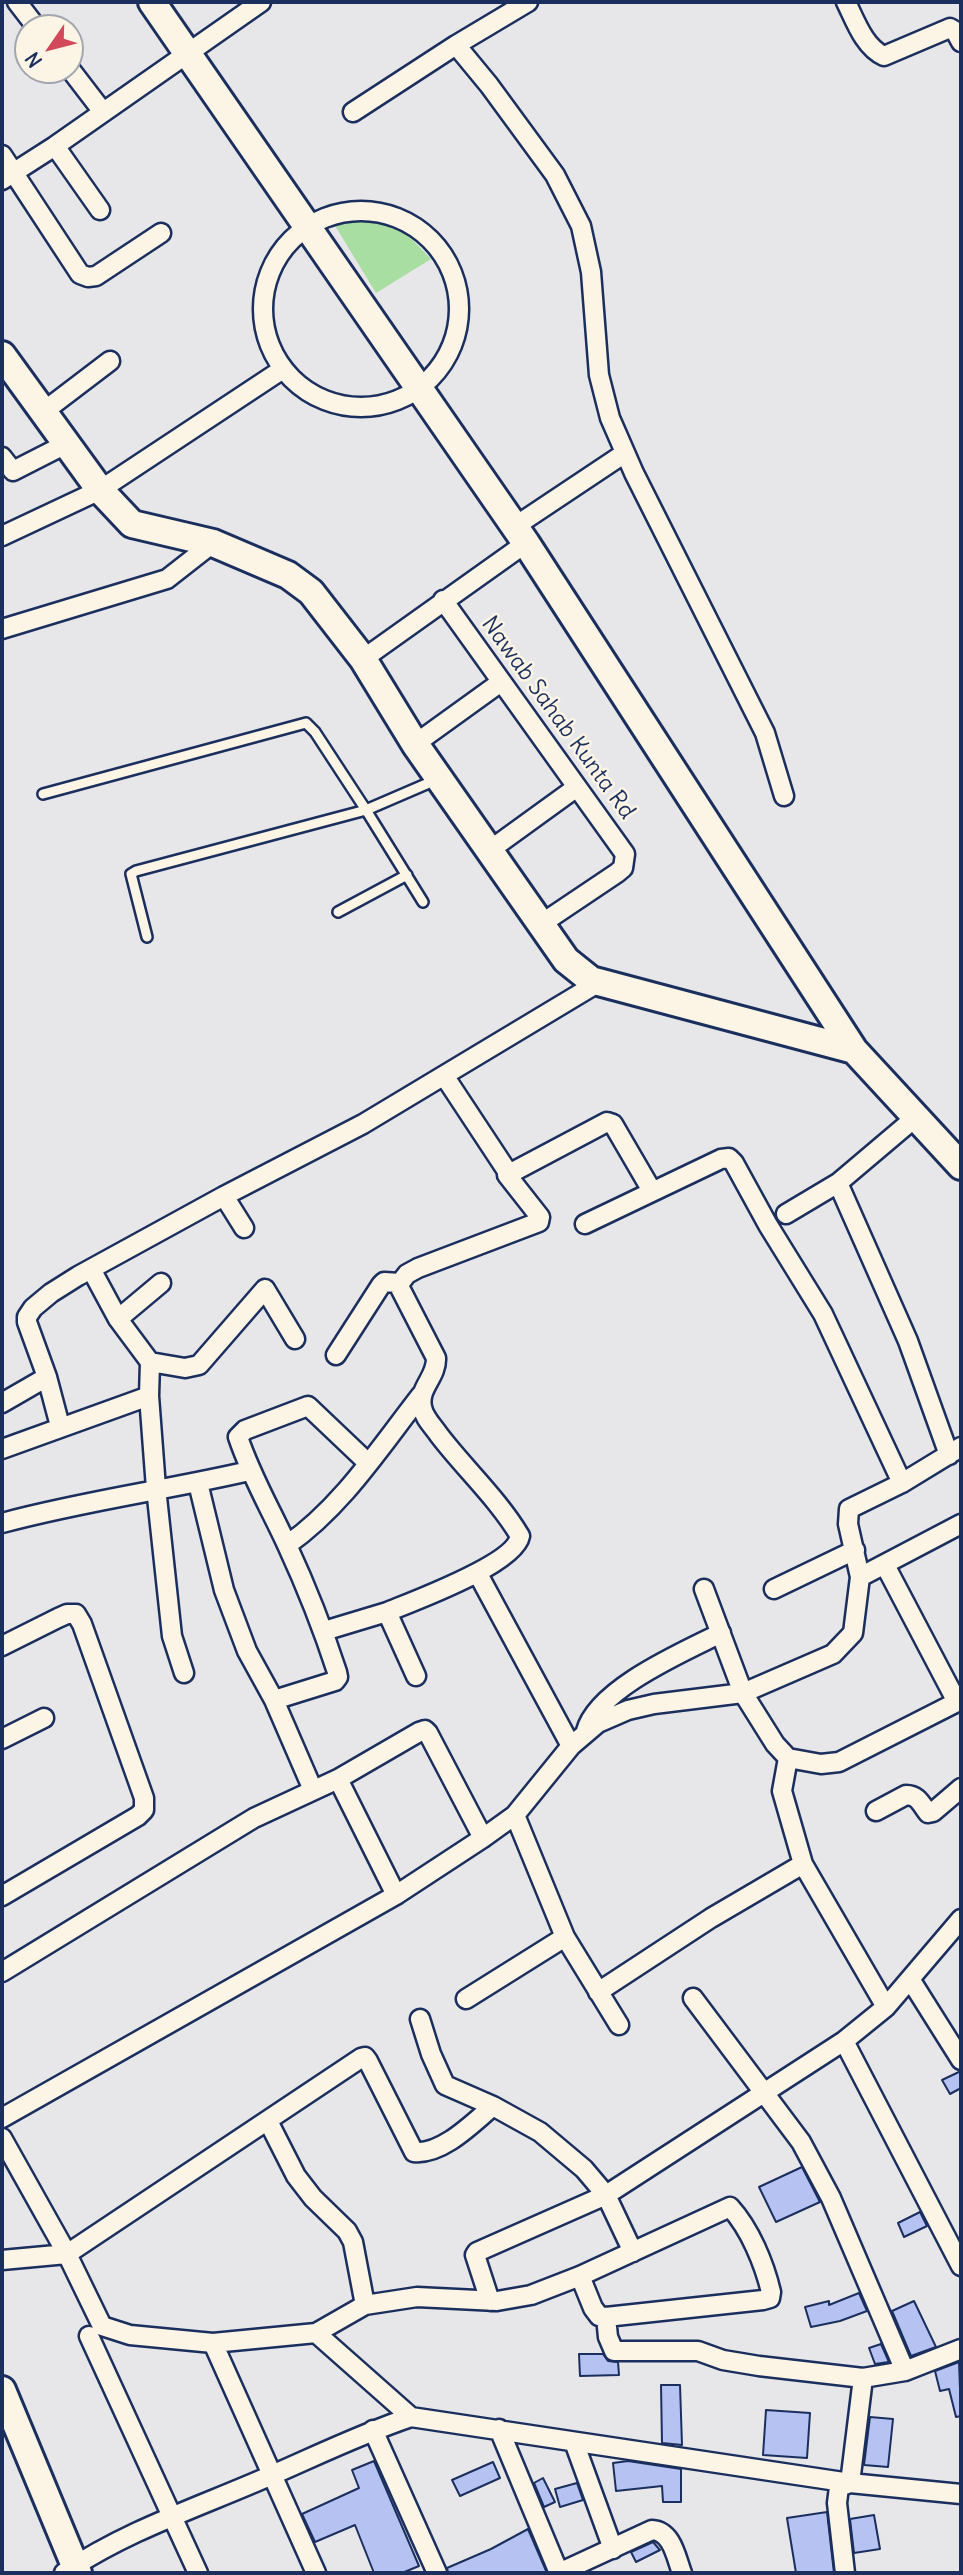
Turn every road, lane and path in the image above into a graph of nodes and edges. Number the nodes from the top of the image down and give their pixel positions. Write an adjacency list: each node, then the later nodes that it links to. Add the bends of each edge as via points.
1 (152, 2): 7 (street)
2 (261, 2): 7 (street)
3 (528, 2): 6 (street)
4 (846, 2): 5 (street, via 879,54 950,28)
5 (961, 42)
6 (456, 45): 10 (street); 23 (street, via 555,175 581,226 591,272 599,375)
7 (187, 52): 9 (street); 15 (street)
8 (82, 84): 9 (street)
9 (103, 112): 11 (street)
10 (353, 112)
11 (55, 146): 13 (street); 14 (street)
12 (2, 155): 13 (street)
13 (7, 176): 16 (street, via 80,274 88,277)
14 (100, 210)
15 (307, 226): 19 (street, via 283,248 268,276 262,308 268,340); 20 (street); 20 (street, via 338,213 372,211 404,220 432,241 451,269 459,302 456,336 441,367)
16 (161, 233)
17 (2, 355): 21 (street)
18 (110, 361): 21 (street)
19 (283, 369): 20 (street, via 304,390 331,403 361,408 390,403); 25 (street)
20 (418, 390): 26 (street)
21 (43, 412): 22 (street)
22 (66, 444): 24 (street, via 13,471); 25 (street)
23 (625, 453): 26 (street); 37 (street, via 765,733)
24 (2, 457)
25 (100, 490): 27 (street); 28 (street, via 132,524)
26 (520, 535): 29 (street); 46 (street)
27 (2, 536)
28 (213, 543): 30 (street, via 167,579); 31 (street, via 304,586)
29 (443, 600): 31 (street); 32 (street, Nawab Sahab Kunta Rd)
30 (2, 629)
31 (363, 659): 33 (street)
32 (502, 682): 33 (street); 35 (street, Nawab Sahab Kunta Rd)
33 (415, 744): 34 (street)
34 (439, 778): 38 (lane); 39 (street)
35 (577, 787): 39 (street); 43 (street, Nawab Sahab Kunta Rd, via 625,854 625,862 617,873)
36 (43, 794): 38 (lane, via 306,723)
37 (784, 796)
38 (366, 810): 40 (lane); 44 (lane, via 136,871 131,874)
39 (490, 850): 43 (street)
40 (407, 875): 41 (lane); 42 (lane)
41 (423, 901)
42 (338, 912)
43 (541, 924): 45 (street, via 566,960 591,980)
44 (147, 937)
45 (601, 981): 46 (street); 47 (street)
46 (854, 1050): 48 (street)
47 (445, 1077): 50 (street); 53 (street)
48 (916, 1116): 49 (street); 51 (street)
49 (961, 1166)
50 (509, 1174): 52 (street, via 611,1121); 59 (street, via 510,1182 540,1222 418,1268)
51 (838, 1183): 54 (street); 70 (street)
52 (652, 1192): 55 (street); 74 (street, via 721,1159 734,1163 823,1314)
53 (224, 1196): 56 (street); 57 (street)
54 (786, 1214)
55 (585, 1224)
56 (244, 1228)
57 (91, 1269): 60 (street); 64 (street, via 51,1293 27,1317)
58 (161, 1283): 60 (street)
59 (400, 1283): 62 (street, via 384,1282); 65 (street, via 436,1358)
60 (118, 1319): 63 (street)
61 (295, 1339): 63 (street, via 265,1289 199,1365)
62 (336, 1355)
63 (150, 1362): 66 (street)
64 (47, 1377): 67 (street); 68 (street)
65 (421, 1395): 71 (street); 81 (street, via 426,1417 520,1536 513,1548)
66 (149, 1396): 68 (street); 75 (street)
67 (2, 1404)
68 (60, 1426): 69 (street)
69 (2, 1449)
70 (955, 1451): 74 (street)
71 (368, 1463): 72 (street, via 308,1406 241,1432 238,1437); 78 (street, via 310,1529)
72 (249, 1471): 73 (street); 78 (street)
73 (198, 1483): 75 (street); 92 (street, via 224,1590 247,1651)
74 (902, 1483): 79 (street, via 849,1509)
75 (156, 1488): 76 (street); 89 (street, via 172,1636)
76 (2, 1523)
77 (961, 1524): 80 (street)
78 (287, 1545): 86 (street)
79 (855, 1550): 82 (street); 84 (street)
80 (885, 1565): 82 (street); 93 (street)
81 (478, 1574): 85 (street); 96 (street)
82 (860, 1577): 91 (street, via 853,1633 844,1644 833,1654)
83 (704, 1589): 87 (street)
84 (774, 1589)
85 (387, 1612): 86 (street); 90 (street)
86 (324, 1631): 92 (street, via 338,1677)
87 (721, 1633): 91 (street); 96 (street, via 658,1665 604,1701)
88 (2, 1646): 106 (street, via 67,1614 76,1614 144,1798 144,1810)
89 (184, 1673)
90 (416, 1676)
91 (743, 1693): 96 (street, via 628,1710 598,1723); 97 (street)
92 (274, 1700): 100 (street)
93 (959, 1701): 97 (street, via 839,1762)
94 (44, 1718): 95 (street)
95 (2, 1739)
96 (578, 1740): 102 (street)
97 (788, 1758): 104 (street, via 782,1791)
98 (338, 1779): 100 (street); 103 (street, via 425,1730); 105 (street)
99 (961, 1788): 101 (street, via 933,1812 911,1795)
100 (313, 1790): 109 (street, via 254,1818)
101 (876, 1811)
102 (515, 1815): 103 (street); 108 (street)
103 (483, 1838): 105 (street)
104 (803, 1864): 111 (street); 114 (street)
105 (396, 1895): 121 (street)
106 (2, 1896)
107 (961, 1919): 110 (street)
108 (565, 1937): 111 (street); 113 (street)
109 (2, 1972)
110 (910, 1979): 114 (street); 118 (street)
111 (598, 1992): 116 (street)
112 (693, 1998): 119 (street)
113 (466, 1999)
114 (886, 2007): 117 (street)
115 (420, 2019): 120 (street, via 445,2085)
116 (619, 2025)
117 (844, 2041): 119 (street); 128 (street)
118 (961, 2060)
119 (765, 2094): 124 (street); 137 (street, via 801,2142 831,2198)
120 (493, 2106): 122 (street, via 453,2140 414,2152 365,2057); 124 (street, via 540,2132 584,2169)
121 (2, 2118)
122 (268, 2121): 126 (street); 131 (street, via 296,2176 353,2242)
123 (2, 2138): 126 (street)
124 (606, 2195): 125 (street); 130 (street, via 477,2252)
125 (633, 2252): 129 (street); 132 (street, via 730,2207 760,2258 770,2298)
126 (66, 2253): 127 (street); 135 (street, via 102,2326 130,2335)
127 (2, 2260)
128 (961, 2266)
129 (580, 2276): 130 (street, via 531,2295); 132 (street, via 593,2308 599,2316)
130 (490, 2301): 131 (street, via 416,2297)
131 (365, 2305): 133 (street)
132 (606, 2316): 138 (street, via 610,2344 618,2352 698,2351 759,2366)
133 (316, 2333): 135 (street); 140 (street)
134 (89, 2336): 147 (street)
135 (213, 2343): 144 (street)
136 (961, 2349): 137 (street)
137 (905, 2371): 138 (street)
138 (863, 2378): 145 (street)
139 (2, 2390): 149 (street)
140 (411, 2417): 141 (street); 142 (street)
141 (499, 2429): 143 (street); 153 (street)
142 (373, 2430): 144 (street); 152 (street)
143 (574, 2442): 145 (street); 148 (street)
144 (271, 2476): 147 (street); 151 (street)
145 (850, 2483): 146 (street); 155 (street, via 839,2487 837,2503)
146 (961, 2494)
147 (172, 2516): 149 (street); 150 (street)
148 (613, 2549): 153 (street); 154 (street, via 659,2530 669,2539)
149 (72, 2571)
150 (198, 2573)
151 (316, 2573)
152 (437, 2573)
153 (559, 2573)
154 (682, 2573)
155 (845, 2573)

